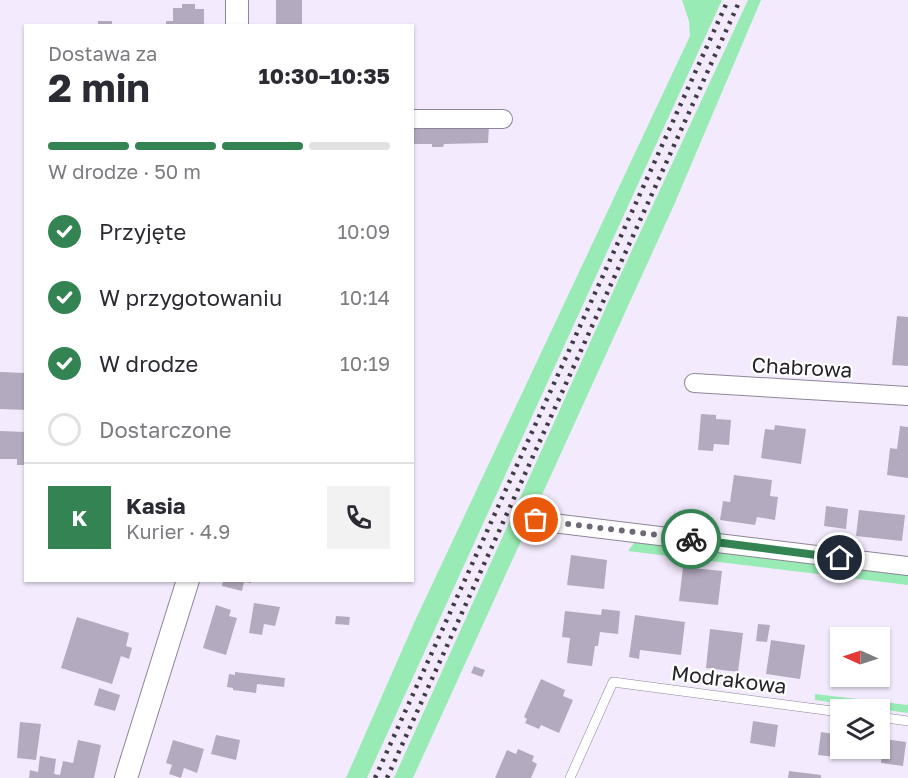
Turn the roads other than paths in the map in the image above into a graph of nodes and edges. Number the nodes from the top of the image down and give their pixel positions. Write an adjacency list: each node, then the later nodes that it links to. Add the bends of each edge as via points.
1 (237, 0): 2 (street)
2 (237, 24)
3 (414, 119): 4 (street)
4 (503, 119)
5 (694, 383): 6 (street, Chabrowa)
6 (908, 396)
7 (536, 520): 8 (street)
8 (908, 566)
9 (187, 582): 13 (street)
10 (830, 711): 14 (lane, Modrakowa, via 613,682)
11 (890, 719): 12 (lane)
12 (908, 721)
13 (126, 778)
14 (570, 778)

